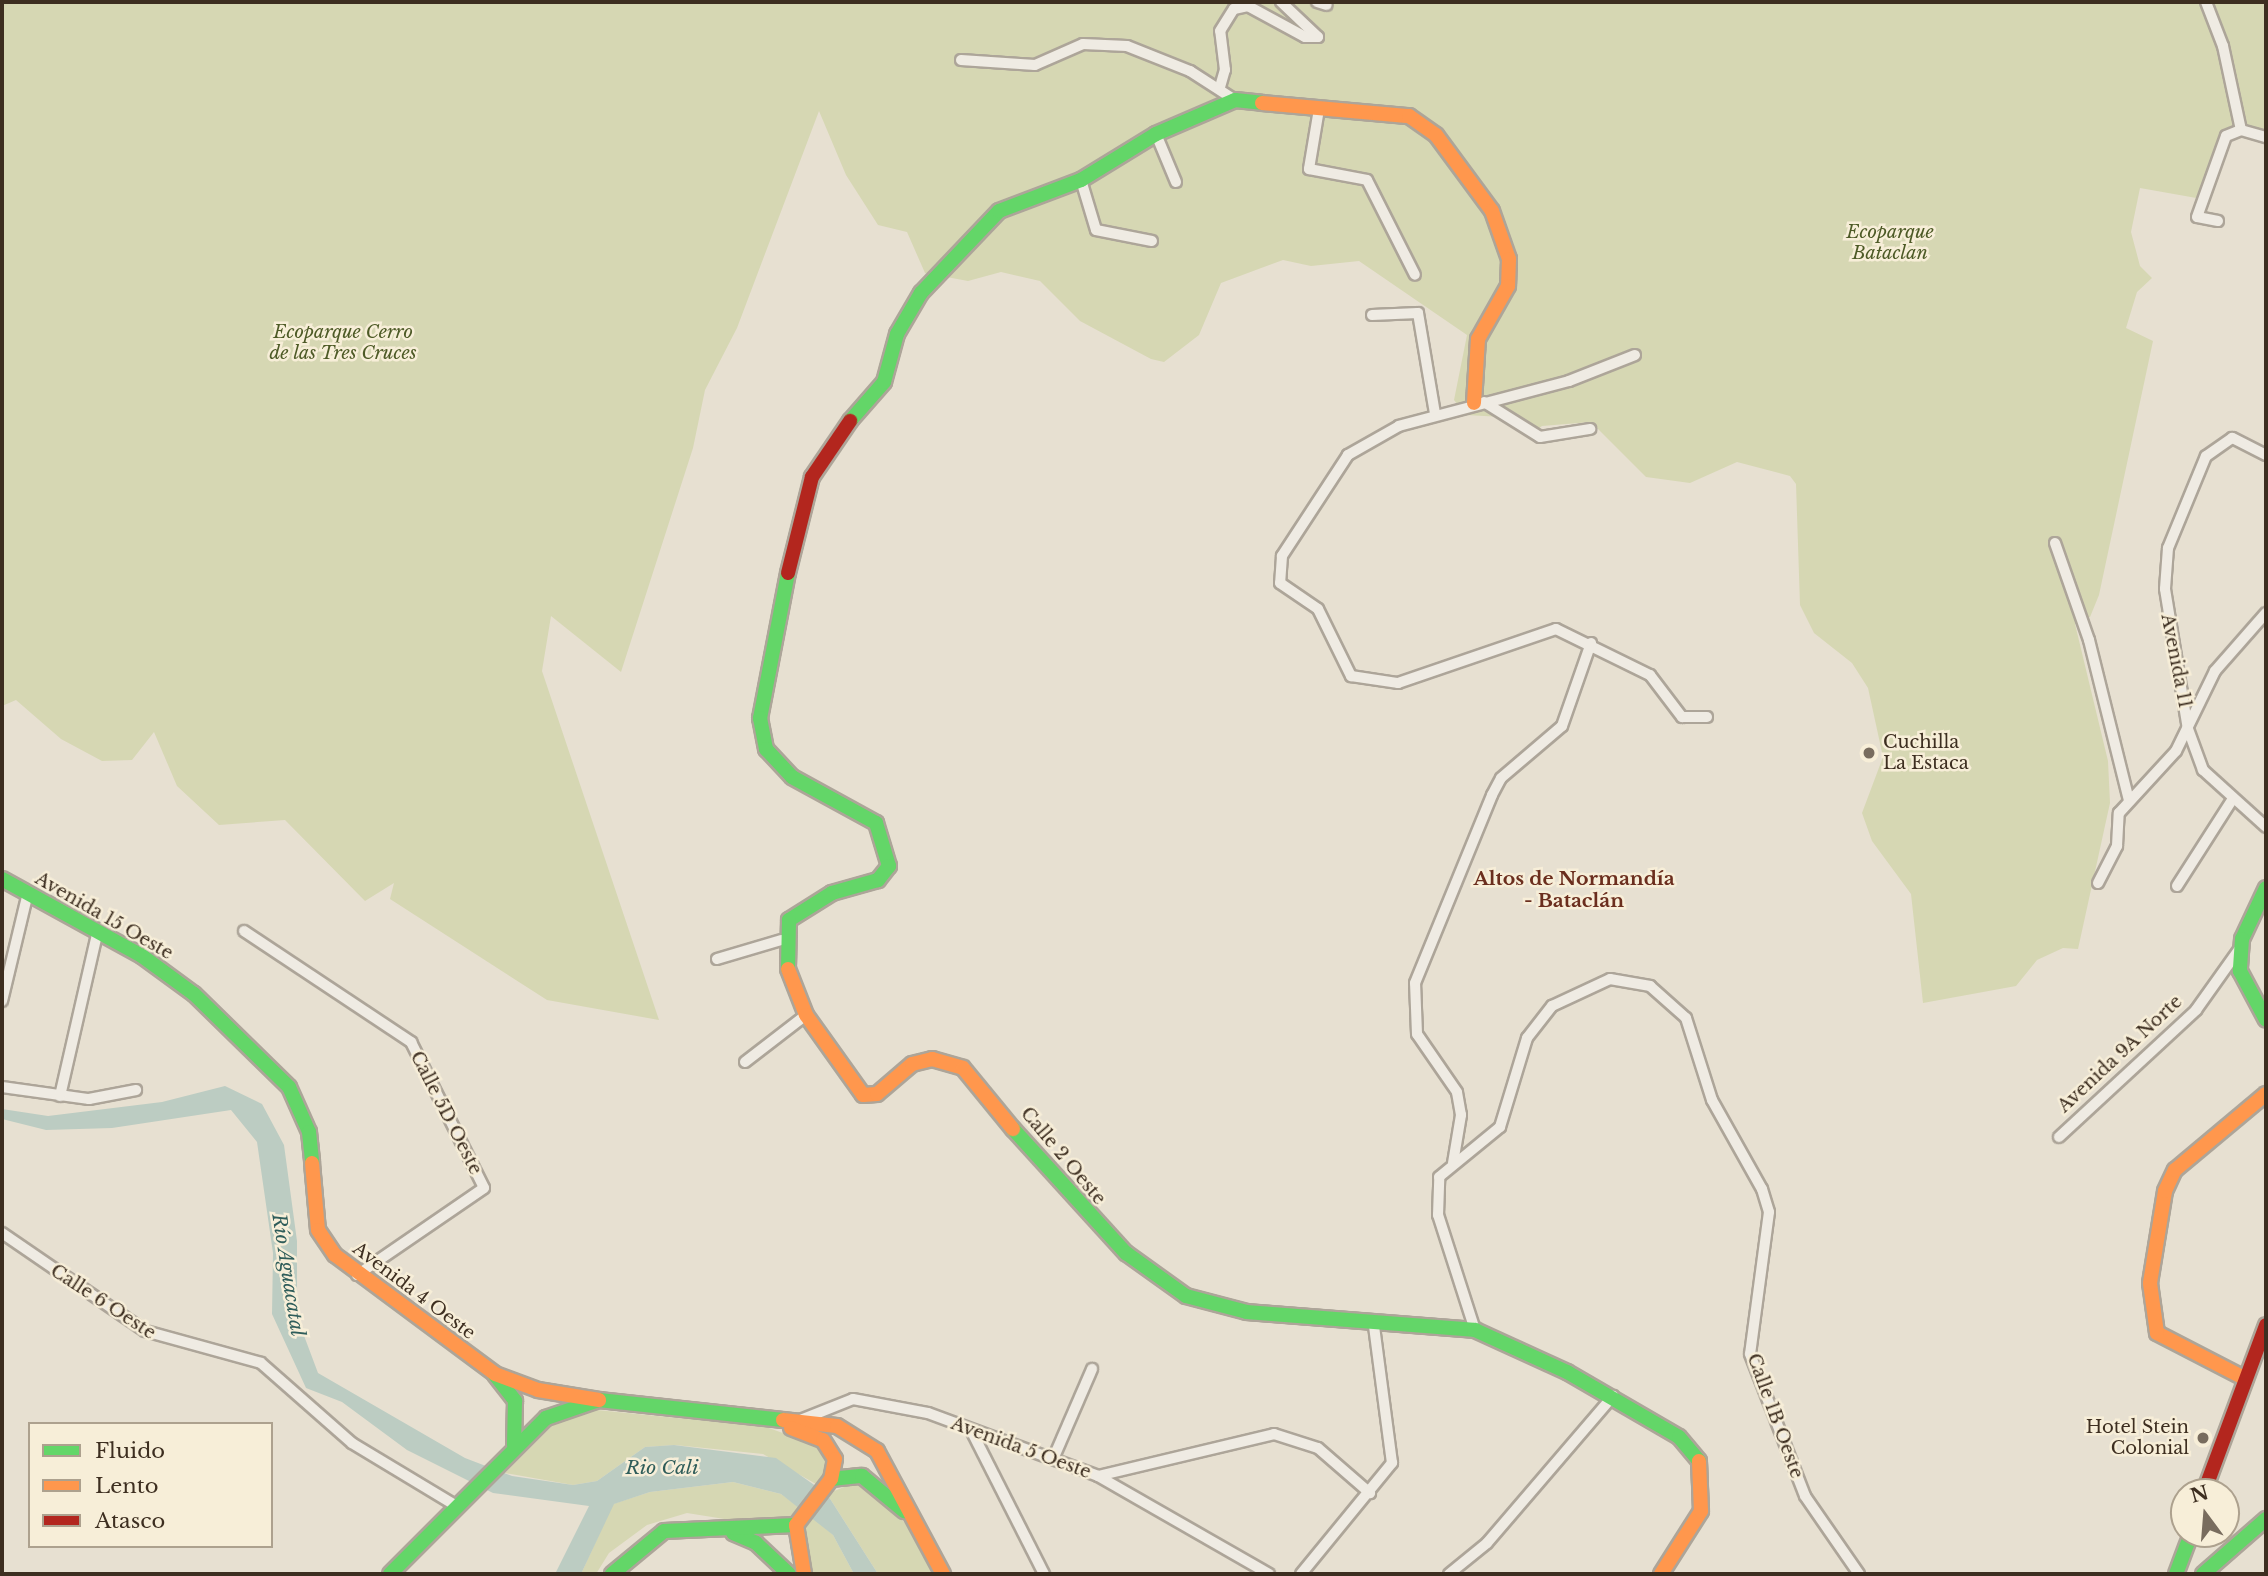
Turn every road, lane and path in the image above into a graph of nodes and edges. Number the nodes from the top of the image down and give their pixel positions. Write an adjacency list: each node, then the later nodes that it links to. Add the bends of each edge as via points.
1 (1281, 2): 4 (street, via 1318,37 1305,37 1248,6 1234,9 1220,31 1225,70)
2 (2206, 2): 7 (street, via 2224,46)
3 (961, 60): 4 (street, via 1035,65 1083,44 1104,43 1127,46)
4 (1220, 87): 5 (street)
5 (1235, 100): 6 (street); 8 (street)
6 (1319, 109): 14 (street, via 1309,169 1367,180); 17 (street, via 1409,116 1436,135 1492,211 1509,259 1508,286 1478,339)
7 (2241, 130): 9 (street); 12 (street, via 2226,136 2217,153 2197,217)
8 (1156, 134): 10 (street); 11 (street)
9 (2266, 137)
10 (1082, 180): 13 (street, via 1097,230); 36 (street, via 999,211 964,240 897,334 884,382 870,404 825,450 812,477 771,638 760,718 766,749 792,777 876,823 889,866 856,891 809,904 789,920)
11 (1177, 182)
12 (2218, 221)
13 (1152, 241)
14 (1415, 275)
15 (1372, 315): 18 (street, via 1418,313)
16 (1635, 355): 17 (street, via 1569,381)
17 (1479, 403): 18 (street); 19 (street, via 1540,437)
18 (1435, 414): 23 (street, via 1348,455 1282,556 1284,591 1318,609 1352,676 1378,684 1422,676 1545,630)
19 (1590, 429)
20 (2266, 455): 25 (street, Avenida 11, via 2225,439 2206,456 2168,548 2167,626)
21 (2055, 543): 26 (street, via 2089,640)
22 (2266, 613): 25 (street, via 2215,671)
23 (1591, 643): 24 (street, via 1650,675 1682,717); 49 (street, via 1562,726 1501,778 1492,795 1415,983 1417,1034 1457,1092 1461,1115)
24 (1707, 717)
25 (2188, 729): 26 (street, via 2176,751); 27 (street, Avenida 11, via 2208,779)
26 (2129, 800): 30 (street, via 2119,813 2117,846)
27 (2232, 800): 28 (street, Avenida 11); 31 (street)
28 (2266, 827)
29 (2, 880): 33 (street, Avenida 15 Oeste)
30 (2098, 883)
31 (2177, 886)
32 (2266, 888): 37 (street, Avenida 9A Norte)
33 (28, 893): 34 (street, Avenida 15 Oeste); 39 (street)
34 (98, 930): 42 (street, Avenida 15 Oeste, via 194,994); 47 (street)
35 (244, 931): 51 (street, Calle 5D Oeste, via 411,1042 484,1188)
36 (781, 940): 38 (street); 40 (street, Calle 2 Oeste)
37 (2241, 947): 41 (street, via 2243,984); 48 (street, Avenida 9A Norte, via 2196,1010)
38 (717, 959)
39 (2, 1001)
40 (806, 1014): 43 (street); 53 (street, Calle 2 Oeste, via 863,1095 877,1094 912,1063 932,1059 963,1068 1065,1193 1126,1253 1186,1296 1247,1311)
41 (2266, 1020)
42 (247, 1044): 51 (street, Avenida 4 Oeste, via 298,1100 309,1132 318,1230)
43 (745, 1062)
44 (2, 1087): 47 (street)
45 (136, 1090): 47 (street, via 89,1099)
46 (2266, 1094): 57 (street, via 2198,1146 2165,1191 2150,1283 2157,1334)
47 (60, 1096)
48 (2059, 1137)
49 (1453, 1163): 54 (street, via 1439,1178 1438,1215); 87 (street, Calle 1B Oeste, via 1500,1127 1527,1038 1552,1006 1610,979 1650,986 1669,999 1686,1018 1712,1100 1751,1163 1769,1212 1749,1328 1757,1376 1805,1496)
50 (2, 1233): 69 (street, Calle 6 Oeste, via 145,1331 261,1363 352,1443)
51 (357, 1275): 56 (street, Avenida 4 Oeste)
52 (2266, 1325): 57 (street)
53 (1374, 1326): 54 (street, Calle 2 Oeste); 68 (street, via 1392,1463)
54 (1475, 1330): 58 (street, Calle 2 Oeste)
55 (1092, 1369): 64 (street)
56 (495, 1374): 59 (street, Avenida 4 Oeste, via 538,1390); 63 (street, Avenida 4 Oeste, via 515,1401)
57 (2244, 1378): 66 (street)
58 (1613, 1396): 85 (street, via 1487,1543); 86 (street, Calle 2 Oeste, via 1679,1437 1699,1459 1701,1511)
59 (599, 1400): 60 (street, Avenida 4 Oeste); 63 (street, Avenida 4 Oeste, via 546,1418)
60 (766, 1419): 61 (street, Avenida 4 Oeste); 67 (street, via 829,1445 835,1459)
61 (797, 1422): 62 (street, Avenida 5 Oeste, via 853,1399 892,1403); 70 (street, Avenida 4 Oeste, via 858,1434 877,1451)
62 (972, 1432): 64 (street, Avenida 5 Oeste); 82 (street)
63 (510, 1450): 69 (street, Avenida 4 Oeste)
64 (1054, 1457): 65 (street, Avenida 5 Oeste)
65 (1098, 1476): 68 (street, via 1274,1434 1318,1448); 83 (street, Avenida 5 Oeste)
66 (2209, 1478)
67 (828, 1481): 70 (street, via 862,1476); 72 (street)
68 (1370, 1493): 84 (street)
69 (458, 1507): 77 (street, Avenida 4 Oeste)
70 (912, 1517): 81 (street, Avenida 4 Oeste)
71 (2266, 1519): 76 (street)
72 (798, 1521): 73 (street, via 771,1531); 80 (street)
73 (718, 1528): 78 (street, via 664,1531); 79 (street, via 757,1543)
74 (2186, 1548): 88 (street)
75 (2191, 1548): 76 (street, via 2195,1563)
76 (2208, 1569)
77 (390, 1574)
78 (612, 1574)
79 (789, 1574)
80 (804, 1574)
81 (943, 1574)
82 (1044, 1574)
83 (1269, 1574)
84 (1301, 1574)
85 (1449, 1574)
86 (1661, 1574)
87 (1859, 1574)
88 (2176, 1574)

